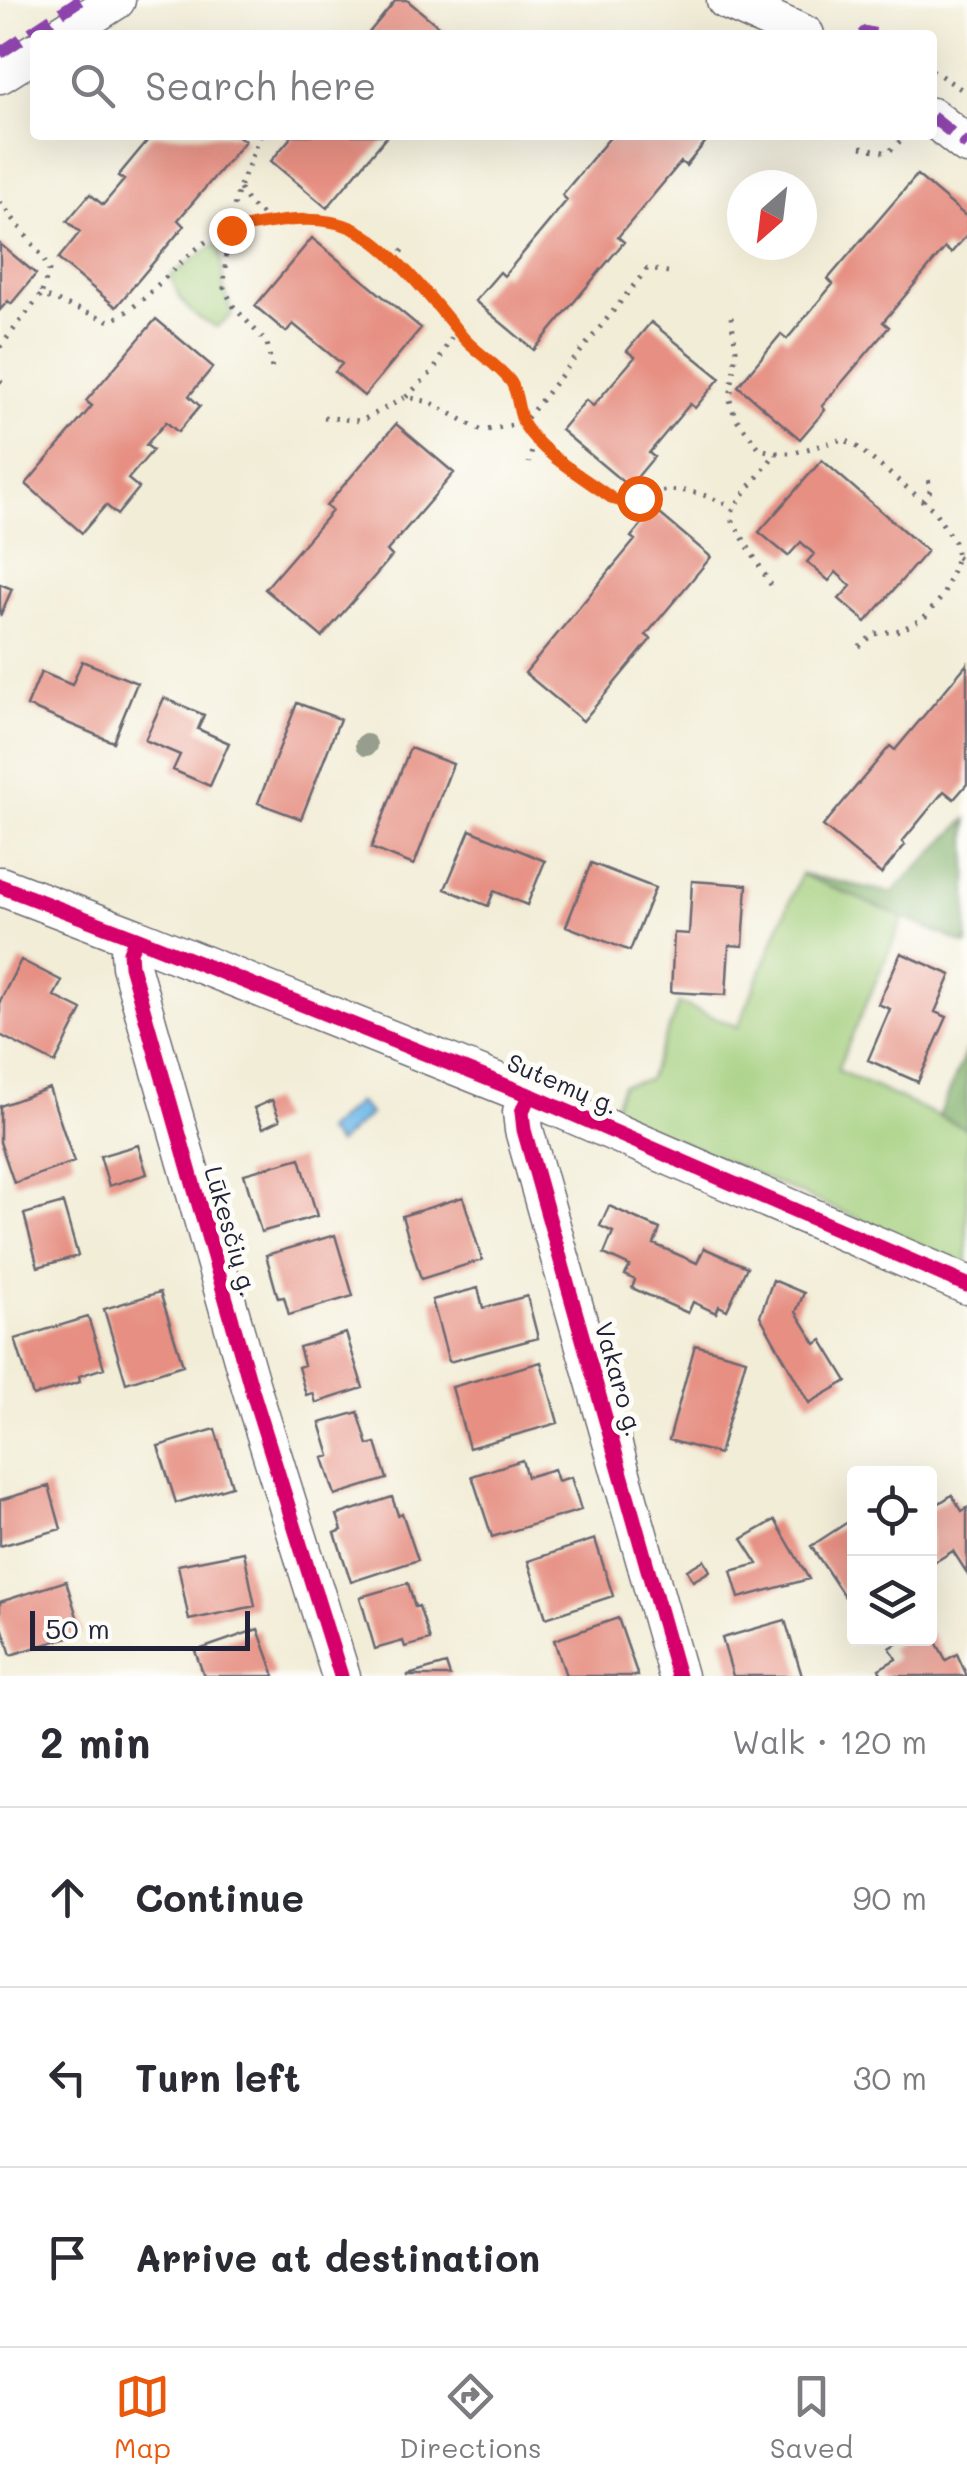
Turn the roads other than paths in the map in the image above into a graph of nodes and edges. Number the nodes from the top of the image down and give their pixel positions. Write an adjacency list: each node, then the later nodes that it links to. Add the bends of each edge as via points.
1 (116, 0): 3 (street)
2 (726, 0): 4 (street)
3 (69, 30)
4 (795, 30)
5 (30, 55): 6 (street)
6 (0, 74)
7 (937, 121): 8 (street)
8 (967, 145)
9 (0, 886): 10 (street)
10 (136, 938): 11 (street, Sutemų g.); 13 (street, Lūkesčių g., via 131,966 250,1387)
11 (529, 1095): 12 (street, Sutemų g.); 14 (street, Vakaro g., via 524,1130)
12 (967, 1285)
13 (341, 1676)
14 (678, 1676)

